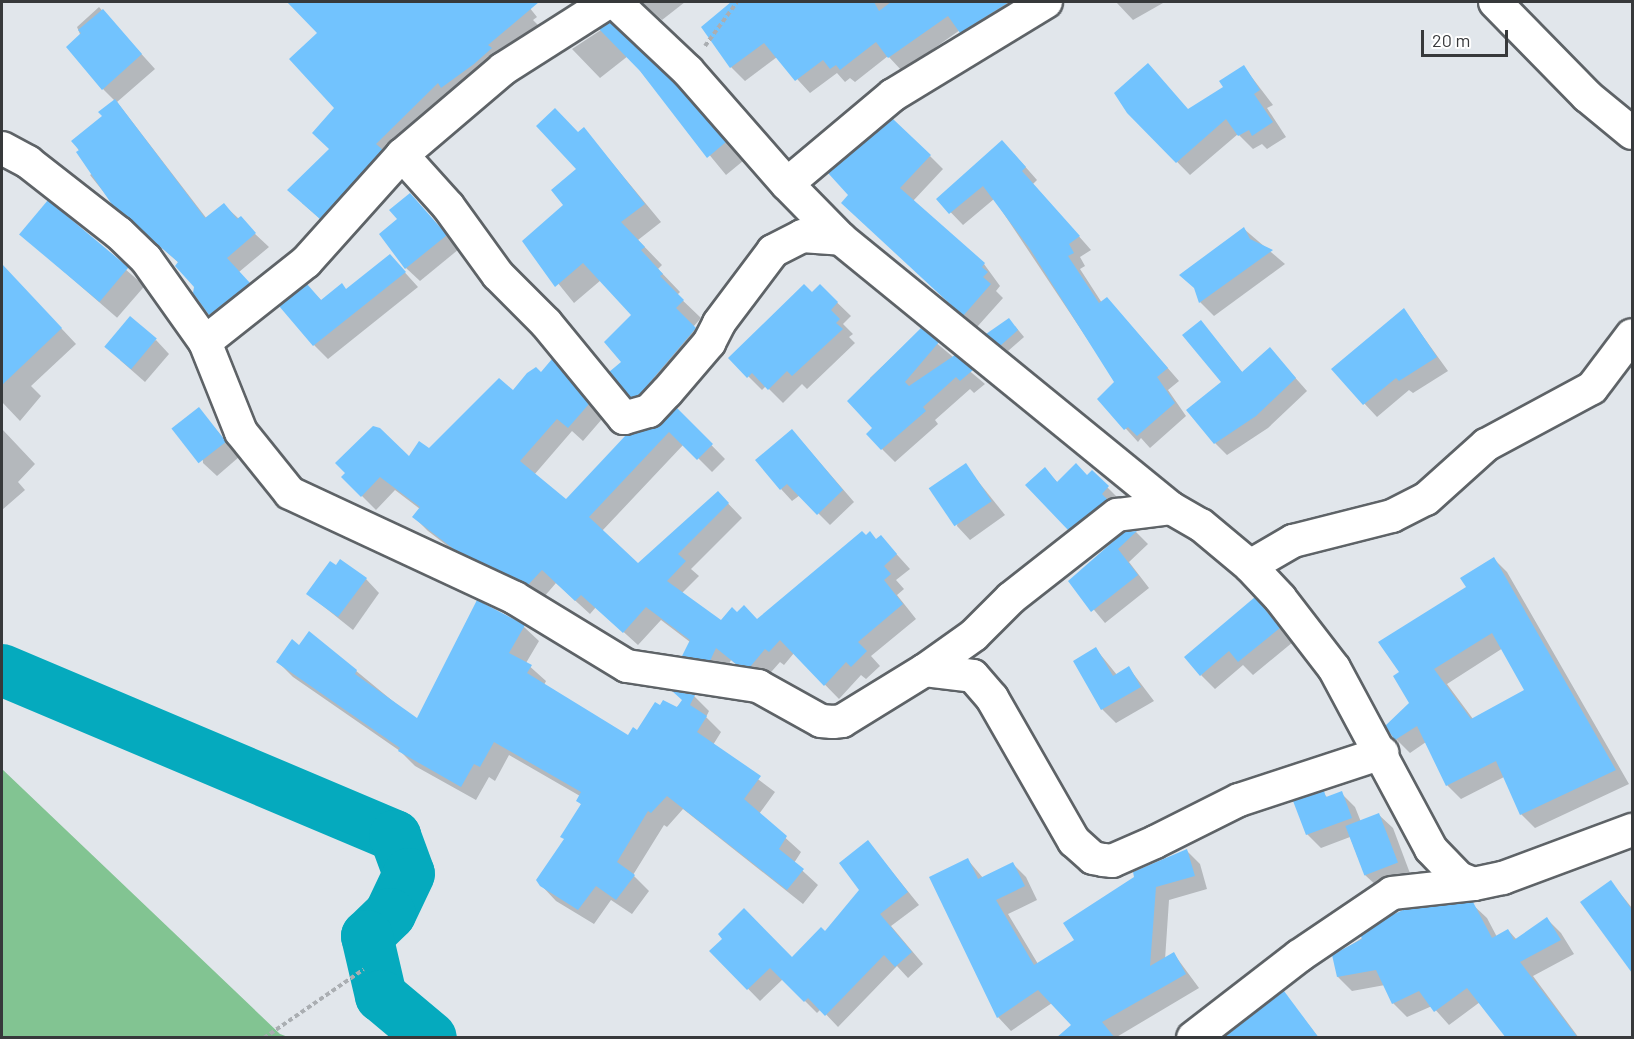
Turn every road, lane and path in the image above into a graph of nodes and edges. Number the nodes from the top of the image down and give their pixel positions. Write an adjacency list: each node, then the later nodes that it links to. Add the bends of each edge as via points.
1 (608, 2): 9 (street, via 503,69)
2 (615, 2): 6 (street)
3 (737, 2): 6 (path)
4 (1046, 2): 10 (street, via 893,94)
5 (1495, 2): 7 (street, via 1587,96)
6 (688, 71): 10 (street)
7 (1632, 133)
8 (2, 148): 13 (street, via 28,162 120,233 146,259)
9 (402, 155): 11 (street, via 448,206 498,275 546,323 624,418 649,411 667,393 710,344 719,323 772,252 802,236); 13 (street, via 306,262)
10 (787, 184): 11 (street)
11 (841, 239): 14 (street)
12 (1632, 335): 15 (street, via 1592,388 1486,446 1420,502 1392,516 1293,541)
13 (205, 342): 16 (street, via 241,432 290,493 515,598 627,666 758,686 821,721 833,722 842,721)
14 (1171, 508): 15 (street, via 1201,525); 16 (street, via 1117,515 1011,598 974,635)
15 (1250, 566): 17 (street, via 1329,661)
16 (925, 670): 17 (street, via 973,676 981,684 1074,841 1093,858 1103,860 1123,856 1239,800)
17 (1382, 753): 19 (street, via 1431,849 1459,878)
18 (1632, 830): 19 (street, via 1503,878)
19 (1474, 884): 22 (street, via 1392,893 1299,956)
20 (364, 969): 21 (path)
21 (264, 1038)
22 (1193, 1038)

